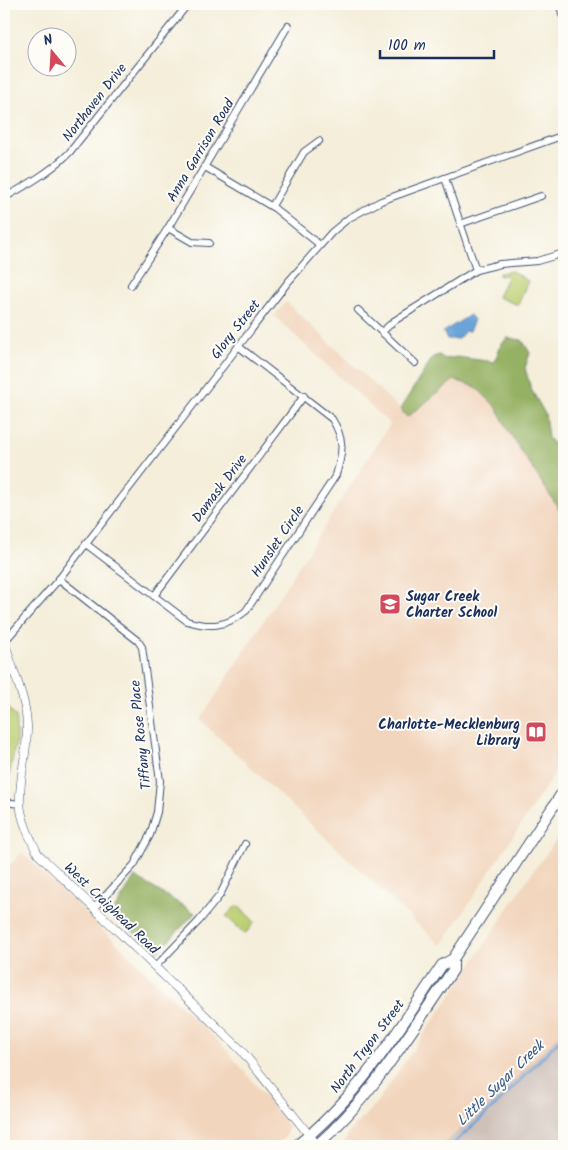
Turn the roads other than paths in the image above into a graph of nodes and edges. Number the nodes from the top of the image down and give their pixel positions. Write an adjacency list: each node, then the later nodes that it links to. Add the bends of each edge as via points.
1 (188, 4): 10 (street, Northaven Drive, via 69,153 46,173)
2 (562, 4): 3 (main road)
3 (564, 14)
4 (288, 26): 7 (street, Anna Garrison Road)
5 (564, 135): 8 (street, Glory Street)
6 (319, 141): 11 (street, via 304,152)
7 (205, 166): 11 (street); 13 (street, Anna Garrison Road)
8 (445, 178): 12 (street); 15 (street, Glory Street, via 362,210)
9 (541, 196): 12 (street)
10 (4, 198)
11 (272, 206): 15 (street)
12 (460, 224): 17 (street)
13 (168, 228): 14 (street, via 192,242); 18 (street, Anna Garrison Road)
14 (209, 243)
15 (320, 245): 21 (street, Glory Street)
16 (564, 253): 17 (street, via 538,261)
17 (476, 270): 20 (street, via 394,321)
18 (131, 285)
19 (358, 310): 20 (street)
20 (382, 332): 22 (street)
21 (238, 346): 23 (street, Hunslet Circle); 24 (street, Glory Street)
22 (414, 363)
23 (304, 396): 26 (street, Damask Drive); 26 (street, Hunslet Circle, via 332,419 340,431 341,458 336,475 246,611 234,620 202,626 187,621)
24 (86, 544): 25 (street, Glory Street); 26 (street, Hunslet Circle)
25 (59, 579): 27 (street, Glory Street); 32 (street, Tiffany Rose Place, via 142,646 160,781 154,824 141,853 130,870)
26 (154, 596)
27 (4, 641): 30 (street, West Craighead Road, via 27,724)
28 (564, 790): 33 (main road, North Tryon Street)
29 (4, 802): 30 (street)
30 (20, 804): 32 (street, West Craighead Road, via 38,854)
31 (245, 844): 34 (street, via 220,895)
32 (94, 908): 34 (street, West Craighead Road)
33 (453, 959): 35 (main road, North Tryon Street, via 442,965 367,1074); 37 (main road, North Tryon Street, via 453,970 387,1066)
34 (155, 967): 35 (street, West Craighead Road, via 241,1050)
35 (309, 1135): 36 (main road, North Tryon Street); 37 (street, West Craighead Road)
36 (296, 1146)
37 (317, 1146)

